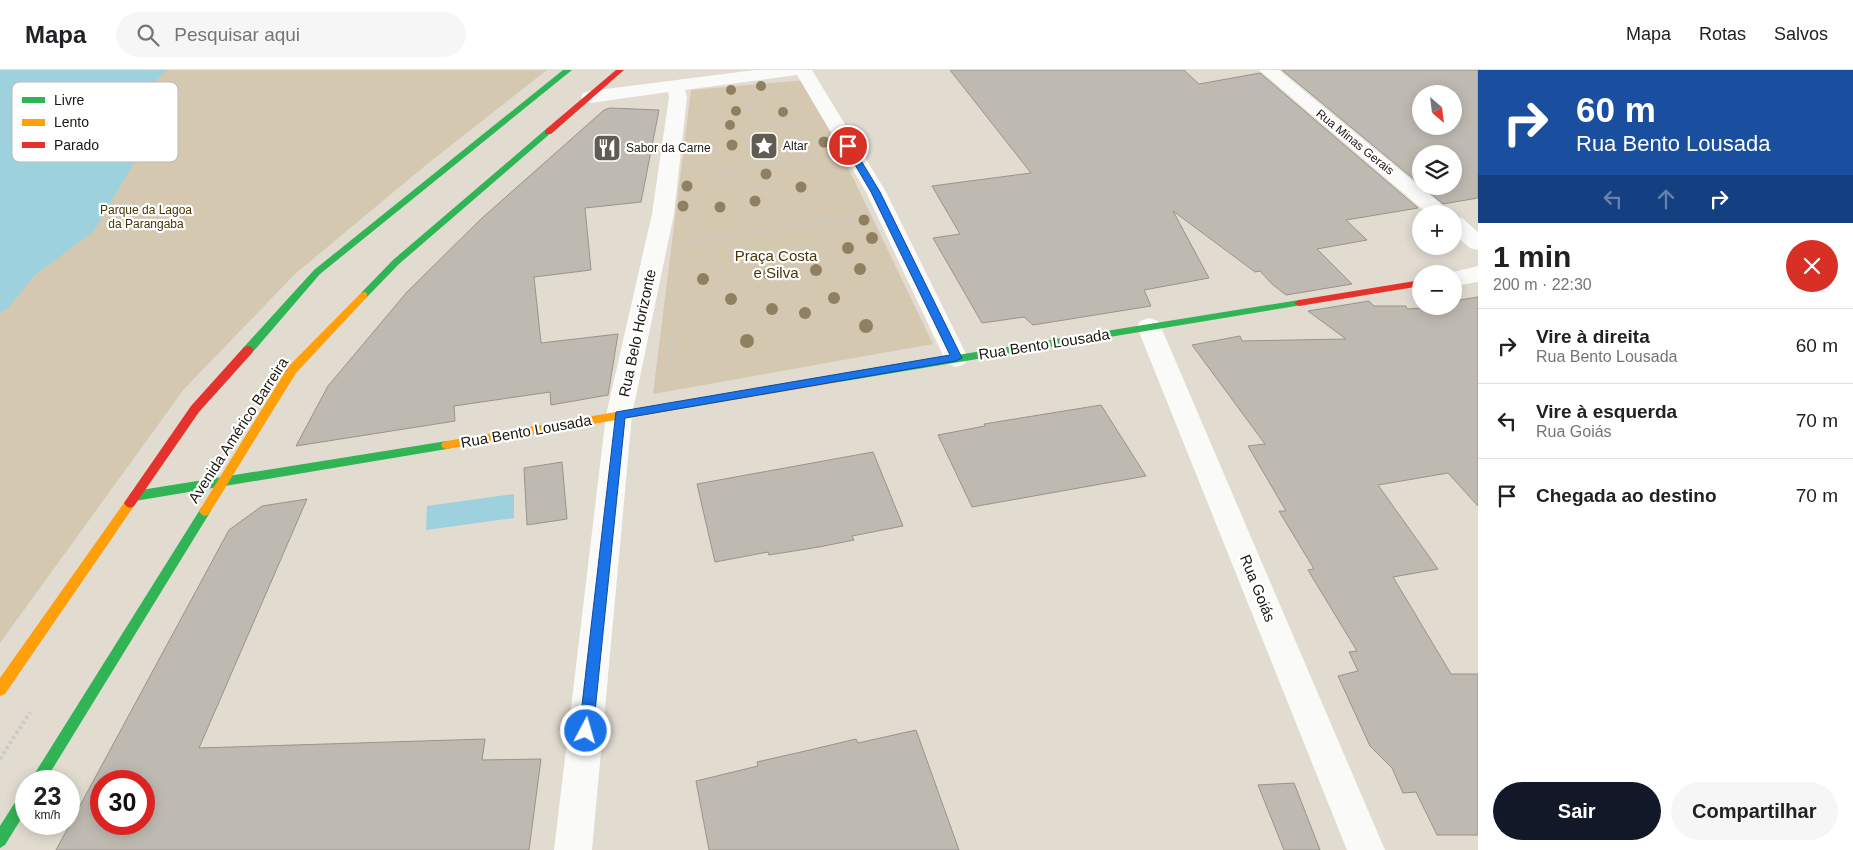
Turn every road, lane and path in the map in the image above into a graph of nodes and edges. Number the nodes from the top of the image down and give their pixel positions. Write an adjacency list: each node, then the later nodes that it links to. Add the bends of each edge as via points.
1 (568, 70): 29 (main road, via 317,272 195,410)
2 (620, 70): 8 (main road, Avenida Américo Barreira)
3 (650, 70): 7 (street)
4 (797, 70): 7 (street)
5 (803, 70): 25 (street, via 876,192)
6 (1268, 70): 14 (street, Rua Minas Gerais)
7 (675, 86): 8 (street); 27 (street, Rua Belo Horizonte, via 678,97 664,214)
8 (590, 97): 28 (main road, Avenida Américo Barreira, via 396,262 292,370)
9 (738, 97): 10 (path, via 766,122)
10 (806, 125)
11 (821, 155): 12 (path)
12 (719, 168): 13 (path); 16 (path)
13 (689, 172)
14 (1431, 205)
15 (854, 210): 16 (path, via 858,218)
16 (826, 223): 18 (path)
17 (1462, 230): 19 (street)
18 (682, 242)
19 (1478, 243)
20 (1478, 274): 21 (street)
21 (1462, 277)
22 (1412, 284): 24 (main road, Rua Bento Lousada)
23 (674, 321): 26 (path, via 667,380)
24 (1149, 327): 25 (main road, Rua Bento Lousada); 35 (street, Rua Goiás)
25 (956, 358): 27 (main road, Rua Bento Lousada)
26 (677, 378)
27 (620, 415): 28 (main road, Rua Bento Lousada); 34 (street, Rua Belo Horizonte)
28 (221, 483): 29 (main road, Rua Bento Lousada); 31 (main road, Avenida Américo Barreira)
29 (135, 496): 30 (main road)
30 (0, 689)
31 (43, 770)
32 (15, 816): 33 (main road)
33 (0, 840)
34 (573, 850)
35 (1366, 850)

